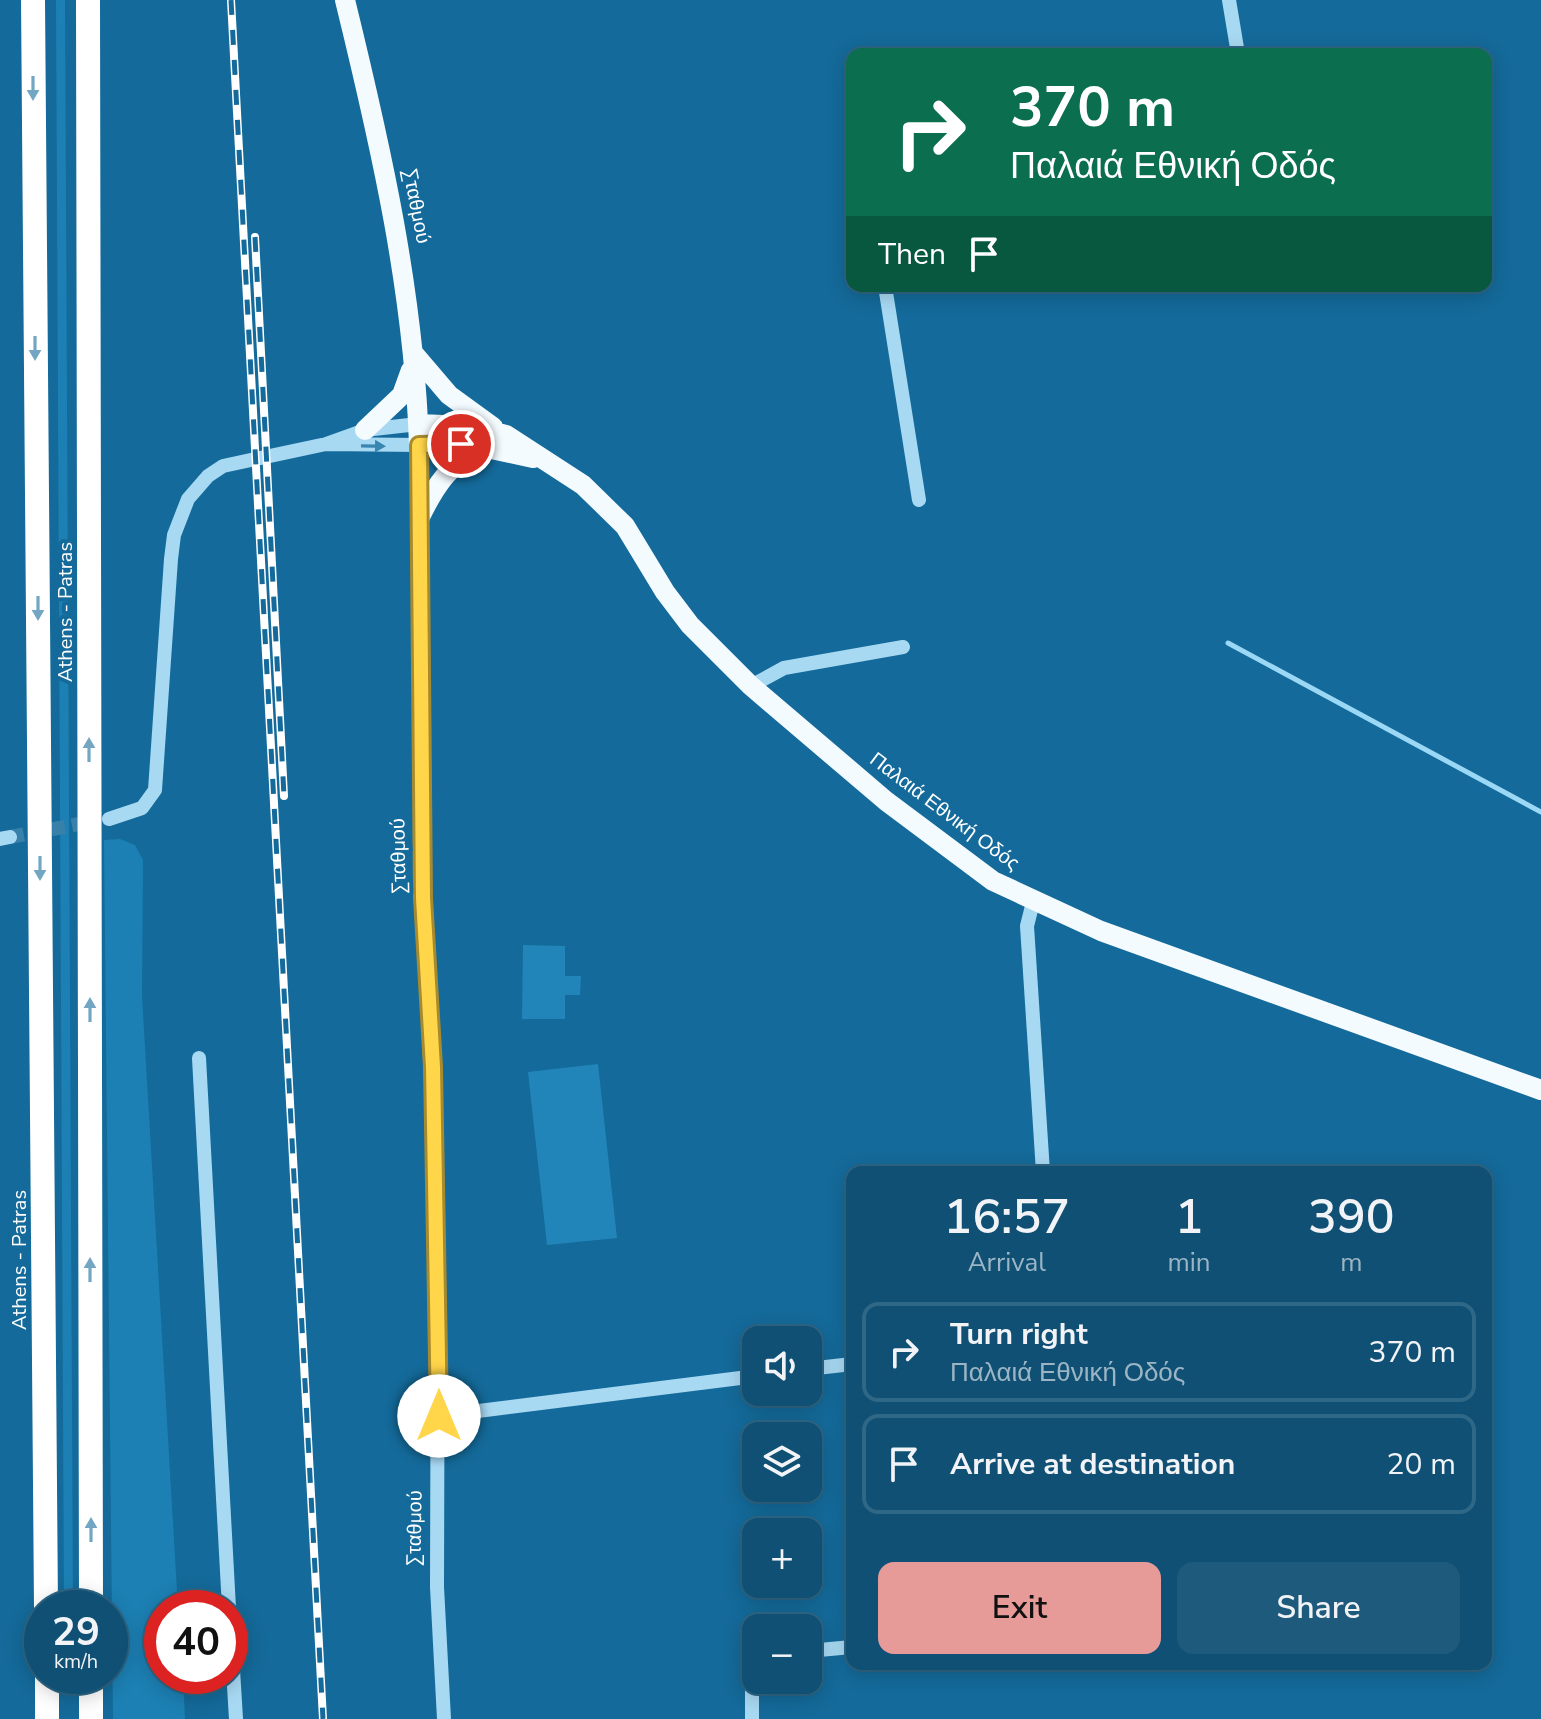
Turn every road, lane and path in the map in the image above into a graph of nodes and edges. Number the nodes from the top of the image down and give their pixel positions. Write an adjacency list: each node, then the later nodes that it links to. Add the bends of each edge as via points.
1 (33, 0): 27 (highway, Athens - Patras, one-way to 27)
2 (88, 0): 28 (highway, Athens - Patras, one-way to 2)
3 (345, 0): 7 (main road, Σταθμού, via 388,179)
4 (1229, 0): 5 (street)
5 (1237, 48)
6 (886, 292): 14 (street)
7 (414, 354): 8 (main road, via 402,395); 9 (main road, Σταθμού); 10 (main road, via 449,395)
8 (365, 430): 9 (street); 11 (street)
9 (419, 434): 10 (main road, Παλαιά Εθνική Οδός, via 470,426); 11 (street, one-way to 9); 12 (main road, Παλαιά Εθνική Οδός); 15 (street, Σταθμού)
10 (506, 435): 13 (main road, Παλαιά Εθνική Οδός)
11 (326, 444): 18 (street, via 223,466 188,499 171,559 155,790 142,808)
12 (482, 447): 13 (main road, Παλαιά Εθνική Οδός); 15 (main road, via 454,464)
13 (559, 468): 17 (main road, Παλαιά Εθνική Οδός, via 625,526 690,625)
14 (919, 500)
15 (420, 517): 26 (street, Σταθμού, via 423,898 434,1103)
16 (903, 647): 17 (street, via 784,668)
17 (751, 686): 19 (main road, Παλαιά Εθνική Οδός, via 886,801 993,881)
18 (109, 819)
19 (1033, 902): 21 (main road, Παλαιά Εθνική Οδός); 22 (street, via 1027,926)
20 (199, 1058): 29 (street)
21 (1541, 1090)
22 (1043, 1166)
23 (846, 1365): 24 (street)
24 (822, 1367)
25 (742, 1378): 26 (street)
26 (439, 1416): 39 (street, Σταθμού, via 437,1587)
27 (46, 1590)
28 (91, 1590)
29 (228, 1590)
30 (846, 1648): 31 (street)
31 (822, 1650)
32 (47, 1694): 36 (highway)
33 (91, 1694): 37 (highway)
34 (234, 1694): 38 (street)
35 (752, 1694): 40 (street)
36 (47, 1719)
37 (91, 1719)
38 (236, 1719)
39 (444, 1719)
40 (752, 1719)

